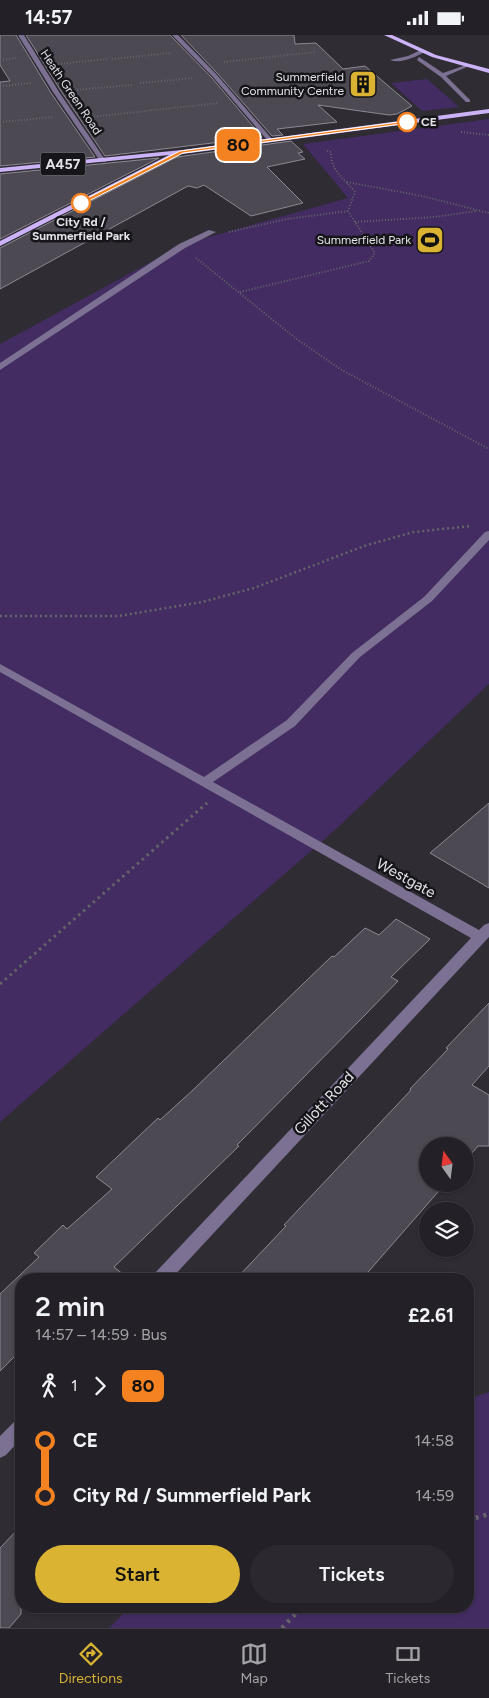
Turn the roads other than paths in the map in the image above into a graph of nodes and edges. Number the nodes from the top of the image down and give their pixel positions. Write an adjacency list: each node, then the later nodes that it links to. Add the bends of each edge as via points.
1 (20, 35): 14 (street, Heath Green Road)
2 (175, 35): 12 (street)
3 (387, 35): 4 (main road)
4 (423, 51): 6 (street, via 409,58); 7 (main road)
5 (420, 59): 9 (street)
6 (393, 60)
7 (467, 65): 8 (main road); 9 (street)
8 (489, 71)
9 (443, 76): 10 (street)
10 (468, 101)
11 (489, 111): 12 (main road, A457)
12 (270, 141): 13 (main road, A457)
13 (182, 152): 15 (main road, A457); 17 (main road)
14 (103, 161): 15 (main road, A457); 16 (main road, A457)
15 (129, 164): 17 (main road)
16 (0, 170)
17 (126, 180): 19 (main road)
18 (212, 232): 20 (street, via 182,246)
19 (0, 244)
20 (0, 367)
21 (489, 534): 23 (street, via 428,599 356,655 291,723)
22 (0, 667): 23 (street, Westgate)
23 (206, 782): 24 (street, Westgate, via 316,847)
24 (484, 933): 25 (street, Gillott Road)
25 (166, 1273)
26 (15, 1433): 27 (street)
27 (0, 1449)

